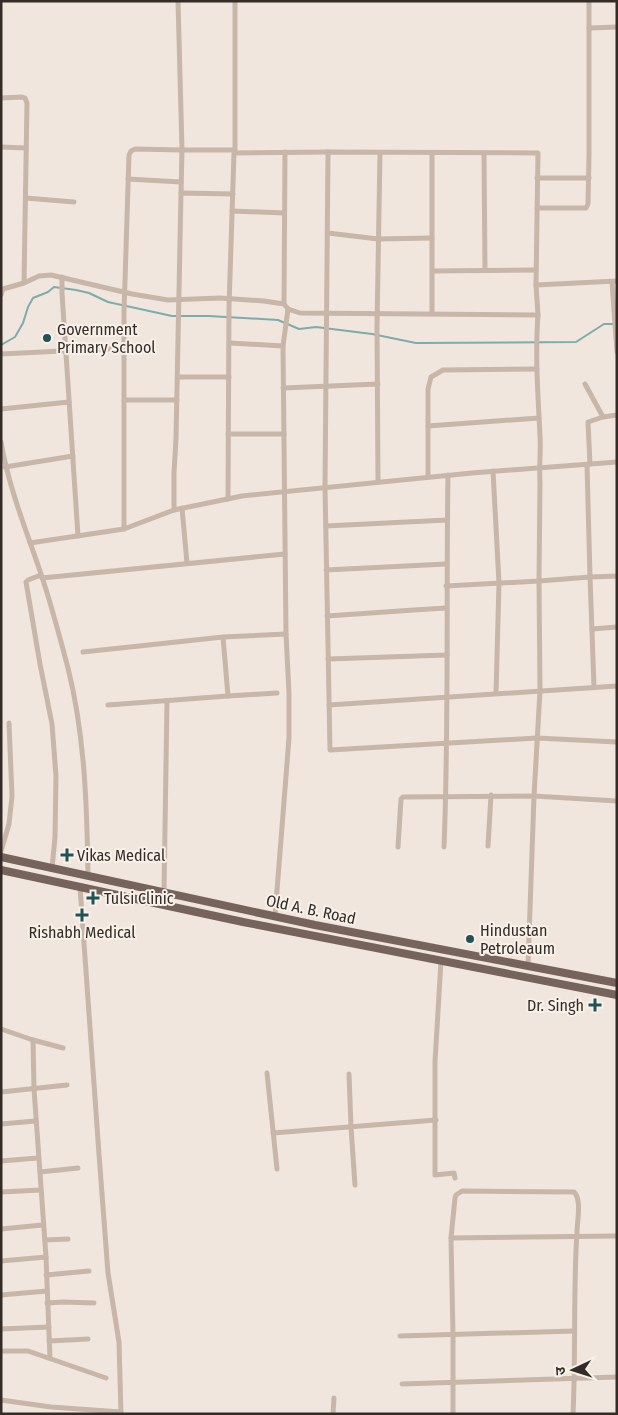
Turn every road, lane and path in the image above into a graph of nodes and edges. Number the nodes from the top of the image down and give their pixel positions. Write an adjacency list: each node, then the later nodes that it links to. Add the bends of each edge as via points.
1 (178, 1): 9 (street)
2 (235, 1): 9 (street, via 235,150)
3 (589, 1): 5 (street)
4 (617, 27): 5 (street)
5 (589, 28): 16 (street)
6 (1, 98): 8 (street, via 25,98)
7 (1, 147): 8 (street)
8 (26, 148): 21 (street)
9 (182, 150): 17 (street, via 131,151); 18 (street)
10 (285, 152): 11 (street); 20 (street, via 234,153); 25 (street)
11 (328, 152): 12 (street); 26 (street)
12 (380, 153): 13 (street); 28 (street)
13 (432, 153): 14 (street); 27 (street)
14 (484, 153): 15 (street, via 538,153); 29 (street)
15 (537, 178): 16 (street); 23 (street)
16 (589, 178): 23 (street, via 586,208)
17 (128, 179): 18 (street); 37 (street)
18 (181, 182): 19 (street)
19 (181, 193): 20 (street); 39 (street)
20 (233, 194): 24 (street)
21 (26, 198): 22 (street); 34 (street)
22 (74, 202)
23 (537, 208): 30 (street)
24 (232, 211): 25 (street); 40 (street)
25 (284, 213): 41 (street)
26 (328, 233): 28 (street); 42 (street)
27 (432, 238): 28 (street); 31 (street)
28 (378, 239): 43 (street)
29 (484, 270): 30 (street); 31 (street)
30 (536, 270): 35 (street)
31 (432, 271): 44 (street)
32 (62, 276): 34 (street, via 39,276); 37 (street); 49 (street)
33 (614, 282): 35 (street); 50 (street)
34 (24, 283): 36 (street)
35 (536, 285): 45 (street)
36 (2, 289): 38 (street)
37 (125, 292): 39 (street); 48 (street)
38 (1, 295)
39 (179, 299): 40 (street); 53 (street)
40 (230, 299): 41 (street); 46 (street)
41 (286, 307): 42 (street, via 300,313); 47 (street)
42 (326, 314): 43 (street); 57 (street)
43 (378, 314): 44 (street); 55 (street)
44 (432, 314): 45 (street)
45 (538, 316): 52 (street)
46 (230, 344): 47 (street); 54 (street)
47 (283, 346): 58 (street)
48 (124, 348): 49 (street); 59 (street)
49 (66, 351): 51 (street); 61 (street)
50 (617, 352)
51 (1, 354)
52 (537, 369): 65 (street); 66 (street, via 443,370 436,373 431,377 428,389)
53 (178, 376): 54 (street); 60 (street)
54 (229, 377): 67 (street)
55 (378, 384): 57 (street); 78 (street)
56 (585, 384): 64 (street)
57 (325, 386): 58 (street); 79 (street)
58 (283, 388): 68 (street)
59 (124, 400): 60 (street); 86 (street)
60 (177, 400): 83 (street)
61 (69, 402): 62 (street); 70 (street)
62 (1, 409)
63 (617, 415): 64 (street)
64 (603, 417): 72 (street, via 588,422)
65 (539, 418): 66 (street); 74 (street)
66 (428, 426): 77 (street)
67 (228, 434): 68 (street); 81 (street)
68 (284, 434): 80 (street)
69 (1, 442): 73 (street)
70 (73, 456): 73 (street); 87 (street)
71 (617, 462): 72 (street)
72 (588, 464): 74 (street); 95 (street)
73 (5, 467): 88 (street)
74 (539, 468): 75 (street); 96 (street)
75 (493, 471): 76 (street); 97 (street)
76 (448, 475): 77 (street); 84 (street)
77 (428, 477): 78 (street)
78 (378, 482): 79 (street)
79 (325, 487): 80 (street); 85 (street)
80 (284, 492): 81 (street); 89 (street)
81 (228, 499): 82 (street)
82 (182, 508): 83 (street); 90 (street)
83 (174, 510): 86 (street)
84 (447, 520): 85 (street); 91 (street)
85 (326, 526): 92 (street)
86 (124, 528): 87 (street)
87 (78, 536): 88 (street)
88 (30, 543): 93 (street)
89 (285, 554): 90 (street); 103 (street)
90 (188, 564): 93 (street)
91 (446, 564): 92 (street); 98 (street)
92 (326, 570): 100 (street)
93 (42, 576): 131 (street, via 26,582 52,724 56,786); 133 (street, via 76,704 86,800)
94 (617, 576): 95 (street)
95 (590, 577): 96 (street); 102 (street)
96 (539, 582): 97 (street); 110 (street)
97 (499, 583): 98 (street); 112 (street)
98 (446, 586): 99 (street)
99 (446, 608): 100 (street); 106 (street)
100 (327, 616): 107 (street)
101 (617, 628): 102 (street)
102 (592, 629): 109 (street)
103 (286, 634): 104 (street); 136 (street, via 289,738)
104 (223, 637): 105 (street); 113 (street)
105 (83, 652)
106 (447, 655): 107 (street); 114 (street)
107 (328, 659): 117 (street)
108 (617, 686): 109 (street)
109 (594, 687): 110 (street)
110 (540, 691): 112 (street); 119 (street)
111 (277, 693): 113 (street)
112 (496, 693): 114 (street)
113 (228, 696): 115 (street)
114 (447, 698): 117 (street); 121 (street)
115 (167, 701): 116 (street); 135 (street)
116 (108, 705)
117 (329, 705): 121 (street, via 330,750)
118 (9, 723): 129 (street, via 12,796 9,824)
119 (536, 738): 120 (street); 121 (street); 124 (street)
120 (617, 742)
121 (446, 744): 122 (street)
122 (446, 796): 123 (street); 127 (street, via 407,796 400,799); 128 (street)
123 (491, 796): 124 (street); 126 (street)
124 (534, 796): 125 (street); 138 (street)
125 (617, 801)
126 (488, 846)
127 (398, 847)
128 (444, 847)
129 (1, 851)
130 (1, 857): 131 (main road, Old A. B. Road)
131 (52, 868): 133 (main road, Old A. B. Road)
132 (1, 870): 134 (main road, Old A. B. Road)
133 (88, 876): 135 (main road, Old A. B. Road)
134 (80, 887): 137 (main road, Old A. B. Road); 194 (street, via 108,1273 119,1342)
135 (164, 892): 136 (main road, Old A. B. Road)
136 (275, 916): 138 (main road, Old A. B. Road)
137 (441, 961): 140 (main road, Old A. B. Road); 149 (street, via 434,1062)
138 (528, 966): 139 (main road, Old A. B. Road)
139 (617, 983)
140 (617, 995)
141 (1, 1029): 142 (street)
142 (33, 1040): 143 (street); 147 (street)
143 (63, 1048)
144 (267, 1073): 153 (street)
145 (349, 1074): 152 (street)
146 (67, 1085): 147 (street)
147 (34, 1089): 148 (street); 150 (street)
148 (1, 1092)
149 (436, 1120): 152 (street); 159 (street, via 436,1175 454,1173)
150 (36, 1121): 151 (street); 154 (street)
151 (1, 1124)
152 (351, 1127): 153 (street); 160 (street)
153 (273, 1133): 157 (street)
154 (38, 1158): 155 (street); 158 (street)
155 (1, 1161)
156 (78, 1168): 158 (street)
157 (277, 1169)
158 (40, 1172): 161 (street)
159 (455, 1178)
160 (355, 1185)
161 (41, 1190): 162 (street); 163 (street)
162 (1, 1192)
163 (43, 1225): 164 (street); 169 (street)
164 (1, 1228)
165 (577, 1236): 166 (street); 168 (street); 168 (street, via 579,1201 574,1192 462,1191 455,1198); 180 (street)
166 (617, 1236)
167 (68, 1238): 169 (street)
168 (451, 1238): 181 (street)
169 (45, 1240): 170 (street)
170 (46, 1257): 171 (street); 173 (street)
171 (1, 1261)
172 (89, 1271): 173 (street)
173 (46, 1275): 174 (street)
174 (47, 1291): 175 (street); 176 (street)
175 (1, 1295)
176 (47, 1303): 177 (street); 178 (street)
177 (94, 1303)
178 (48, 1327): 179 (street); 184 (street)
179 (1, 1329)
180 (574, 1331): 181 (street); 189 (street)
181 (453, 1334): 182 (street); 190 (street)
182 (400, 1336)
183 (88, 1339): 184 (street)
184 (49, 1341): 186 (street)
185 (1, 1352): 186 (street, via 28,1351)
186 (50, 1358): 188 (street)
187 (617, 1377): 189 (street)
188 (106, 1378)
189 (574, 1378): 190 (street); 197 (street)
190 (453, 1382): 191 (street); 196 (street)
191 (402, 1384)
192 (334, 1398): 195 (street)
193 (1, 1400): 194 (street)
194 (121, 1413)
195 (333, 1414)
196 (453, 1414)
197 (573, 1414)

